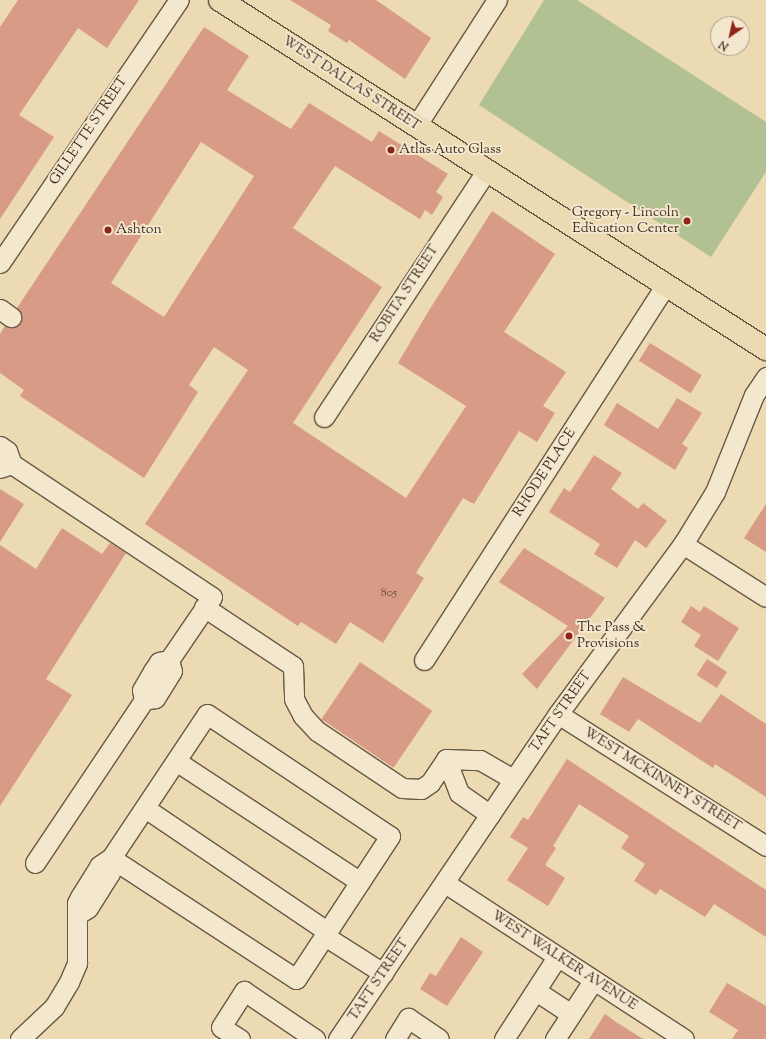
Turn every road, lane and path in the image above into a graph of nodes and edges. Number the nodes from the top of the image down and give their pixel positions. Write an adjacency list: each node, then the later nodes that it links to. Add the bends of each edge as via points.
1 (179, 0): 6 (street, GILLETTE STREET)
2 (220, 0): 4 (main road, WEST DALLAS STREET)
3 (497, 0): 4 (street)
4 (416, 126): 5 (main road, WEST DALLAS STREET)
5 (487, 170): 7 (main road, WEST DALLAS STREET); 10 (street, ROBITA STREET)
6 (0, 262)
7 (665, 286): 8 (main road, WEST DALLAS STREET); 16 (street, RHODE PLACE)
8 (766, 349)
9 (766, 377): 13 (street, TAFT STREET, via 754,395 715,492)
10 (324, 417)
11 (0, 446): 12 (street, via 7,451)
12 (6, 466): 15 (street, via 212,596)
13 (684, 544): 14 (street); 17 (street, TAFT STREET)
14 (766, 597)
15 (204, 607): 18 (street, via 293,666 294,699 303,716 317,731 402,788 421,789 430,783); 25 (street, via 169,660 172,671 155,698 144,700)
16 (424, 660)
17 (558, 714): 20 (street, TAFT STREET); 23 (street, WEST MCKINNEY STREET)
18 (446, 759): 20 (street, via 480,760); 22 (street, via 459,793)
19 (176, 761): 21 (street); 26 (street); 26 (street, via 207,714 390,836)
20 (514, 780): 22 (street, TAFT STREET)
21 (145, 808): 24 (street); 28 (street)
22 (490, 815): 27 (street, TAFT STREET)
23 (766, 846)
24 (112, 858): 28 (street, via 296,979); 34 (street, via 110,874 88,908 78,914 77,963 69,982 54,1007)
25 (35, 862)
26 (360, 882): 28 (street)
27 (445, 883): 29 (street, WEST WALKER AVENUE); 30 (street, TAFT STREET)
28 (326, 934): 30 (street)
29 (557, 957): 31 (street, WEST WALKER AVENUE); 32 (street)
30 (383, 973): 37 (street, TAFT STREET)
31 (593, 981): 33 (street); 42 (street, WEST WALKER AVENUE)
32 (536, 991): 33 (street); 40 (street)
33 (571, 1014): 41 (street)
34 (20, 1039)
35 (240, 1039): 36 (street, via 221,1027 244,992)
36 (315, 1039)
37 (338, 1039)
38 (394, 1039): 39 (street, via 408,1018)
39 (439, 1039)
40 (504, 1039)
41 (555, 1039)
42 (684, 1039)

